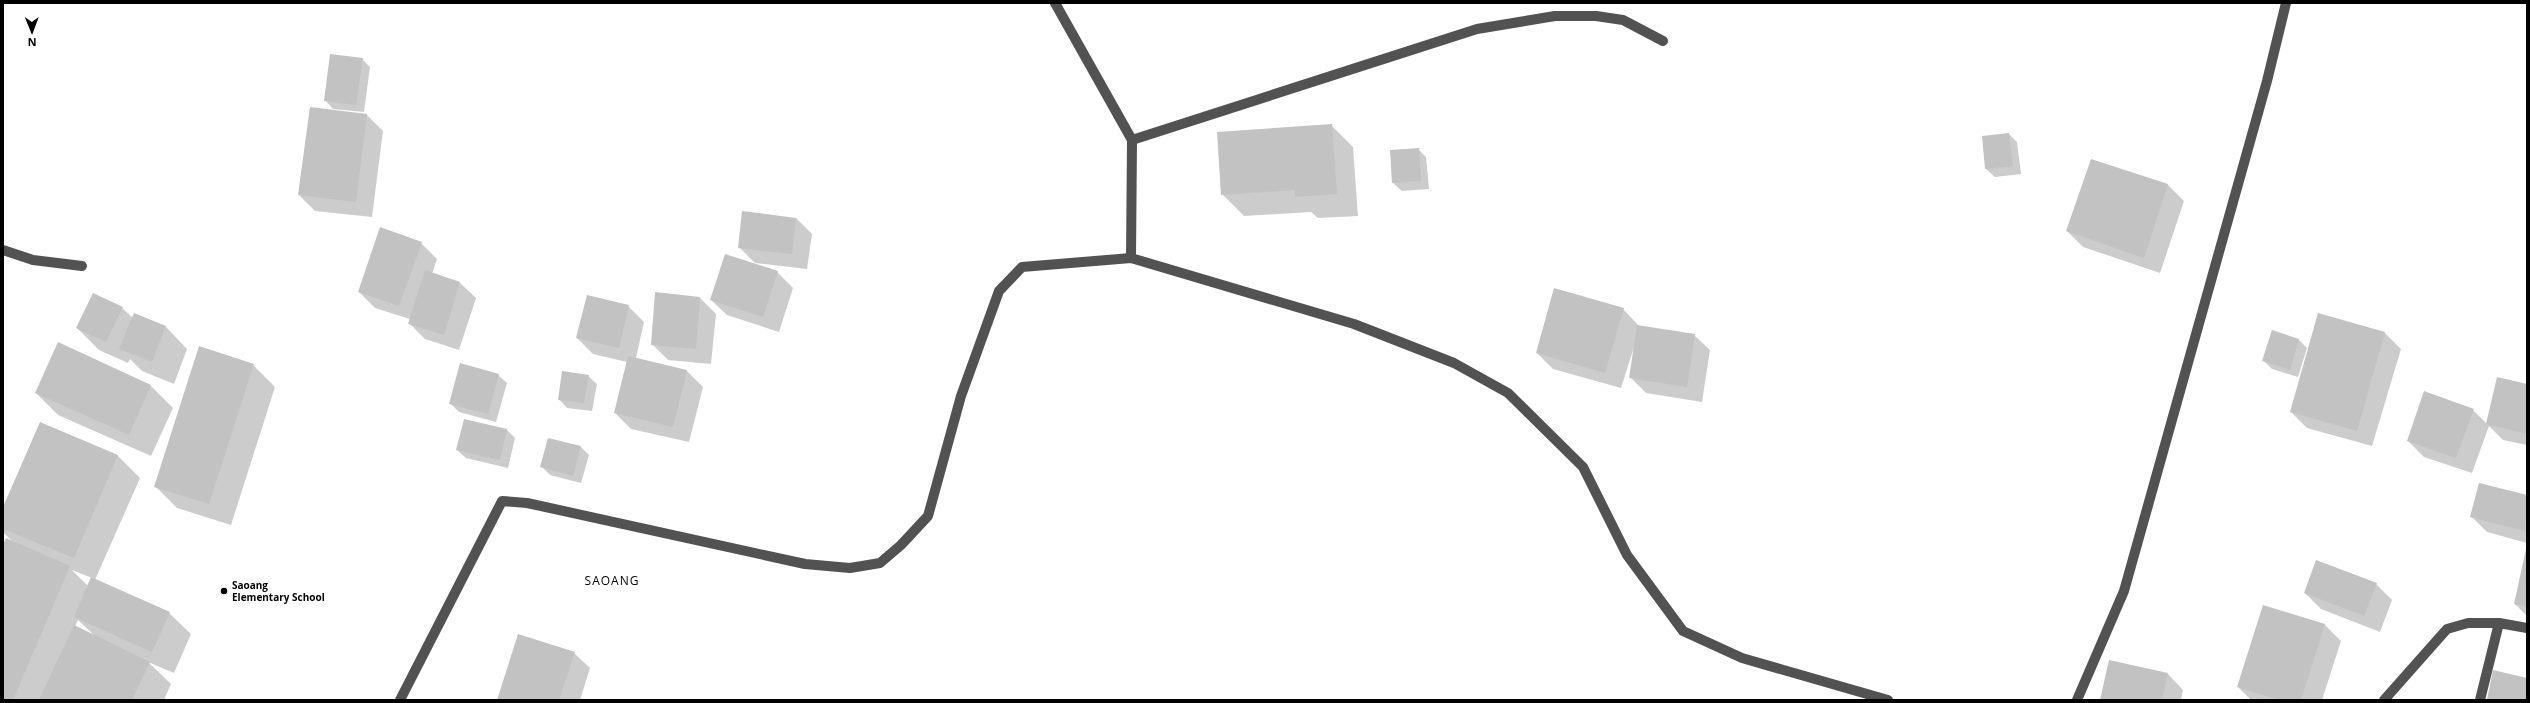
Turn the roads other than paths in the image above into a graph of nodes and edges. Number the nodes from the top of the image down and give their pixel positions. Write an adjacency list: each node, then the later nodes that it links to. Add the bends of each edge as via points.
1 (1055, 3): 4 (street)
2 (2286, 3): 12 (street, via 2267,81 2124,591)
3 (1663, 41): 4 (street, via 1623,20 1596,16 1555,16 1477,29)
4 (1132, 140): 6 (street)
5 (3, 250): 7 (street, via 33,260)
6 (1130, 258): 10 (street, via 1022,267 999,291 961,396 928,516 880,563 850,568 805,564 527,503 502,501); 11 (street, via 1354,324 1454,363 1508,393 1583,467 1627,555 1683,631 1742,658)
7 (82, 266)
8 (2499, 623): 9 (street); 13 (street, via 2468,623 2447,629); 14 (street)
9 (2527, 628)
10 (400, 700)
11 (1888, 700)
12 (2077, 700)
13 (2384, 700)
14 (2480, 700)

